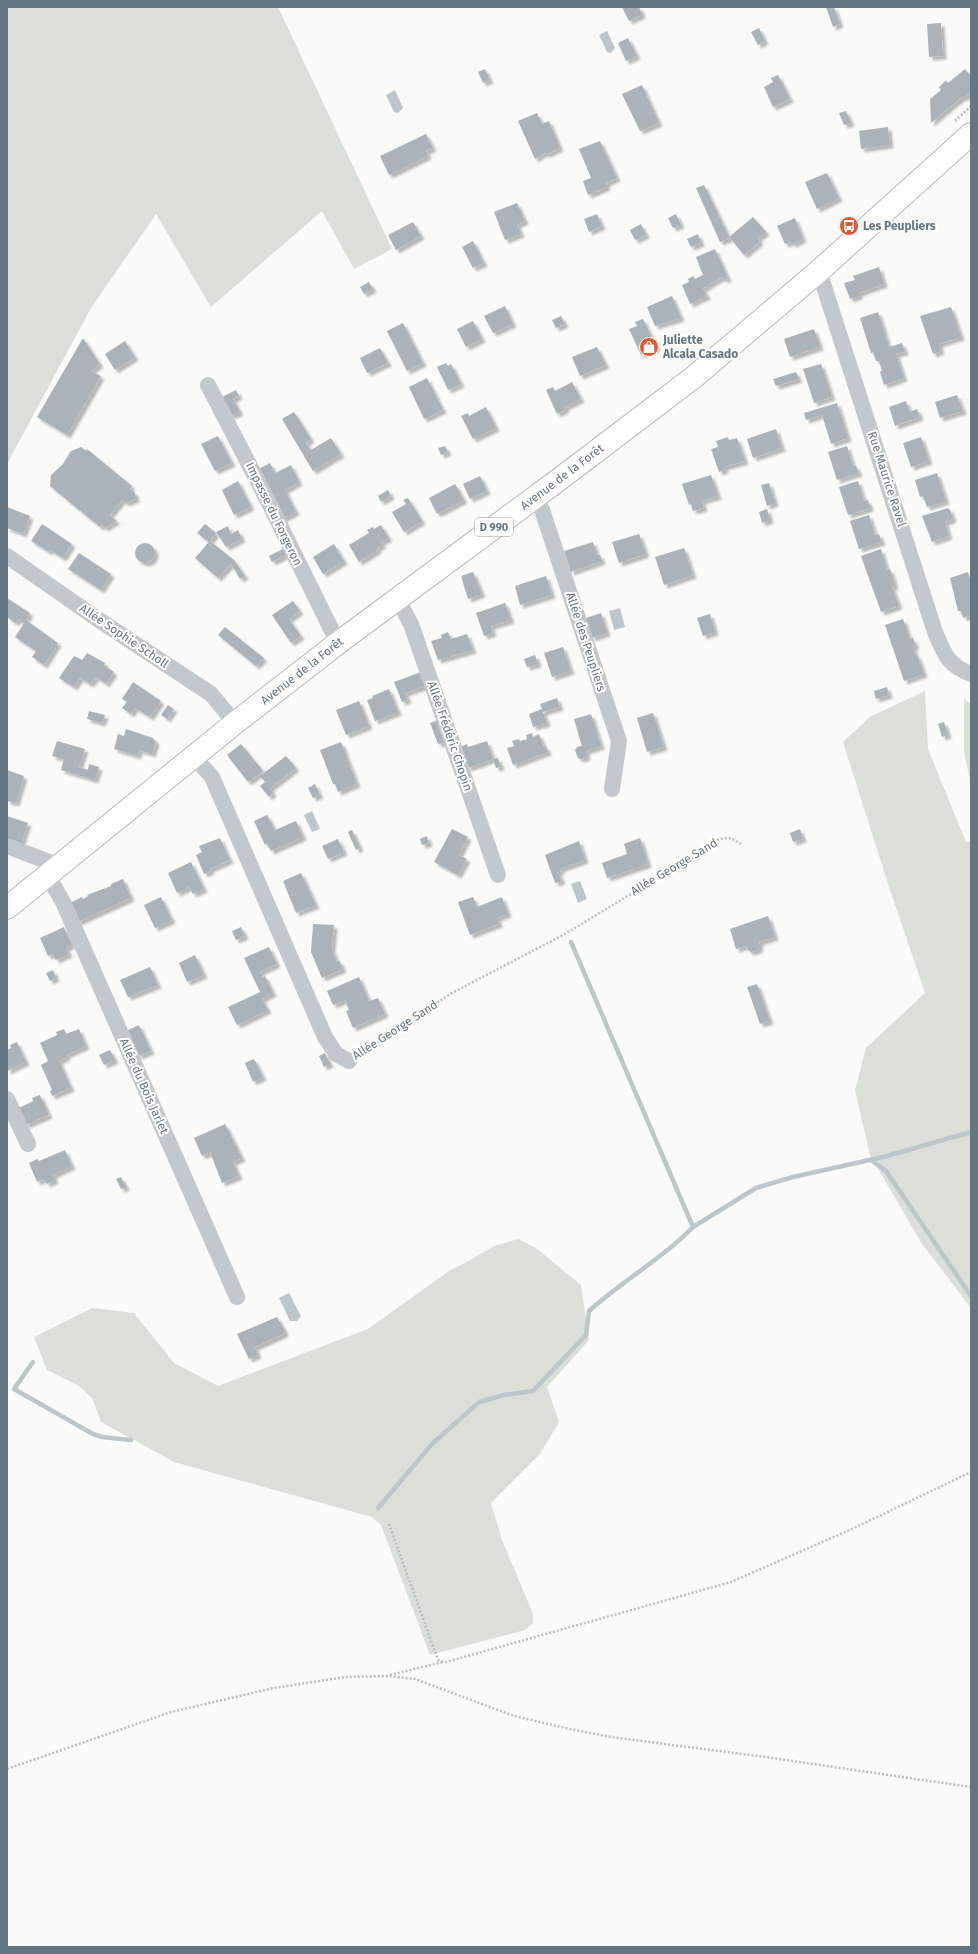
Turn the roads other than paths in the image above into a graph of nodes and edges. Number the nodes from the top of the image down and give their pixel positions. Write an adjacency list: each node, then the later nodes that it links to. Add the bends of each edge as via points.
1 (971, 134): 2 (main road, Avenue de la Forêt / D 990)
2 (819, 271): 4 (main road, Avenue de la Forêt / D 990, via 694,377); 8 (street, Rue Maurice Ravel, via 935,632 948,660 958,670)
3 (208, 385): 7 (street, Impasse du Forgeron)
4 (534, 498): 6 (main road, Avenue de la Forêt / D 990); 11 (street, Allée des Peupliers, via 542,510 619,741)
5 (7, 556): 9 (street, Allée Sophie Scholl, via 211,694)
6 (398, 600): 7 (main road, Avenue de la Forêt / D 990); 14 (street, Allée Frédéric Chopin, via 411,624)
7 (338, 643): 9 (main road, Avenue de la Forêt / D 990)
8 (971, 674)
9 (235, 723): 10 (main road, Avenue de la Forêt / D 990)
10 (194, 757): 13 (main road, Avenue de la Forêt / D 990); 16 (street, Allée George Sand, via 212,777 325,1037 336,1054)
11 (612, 790)
12 (7, 846): 13 (street, via 49,862)
13 (51, 873): 15 (main road, Avenue de la Forêt / D 990); 19 (street, Allée du Bois Jarlet)
14 (498, 875)
15 (7, 908)
16 (349, 1061)
17 (7, 1099): 18 (street)
18 (28, 1144)
19 (237, 1297)

